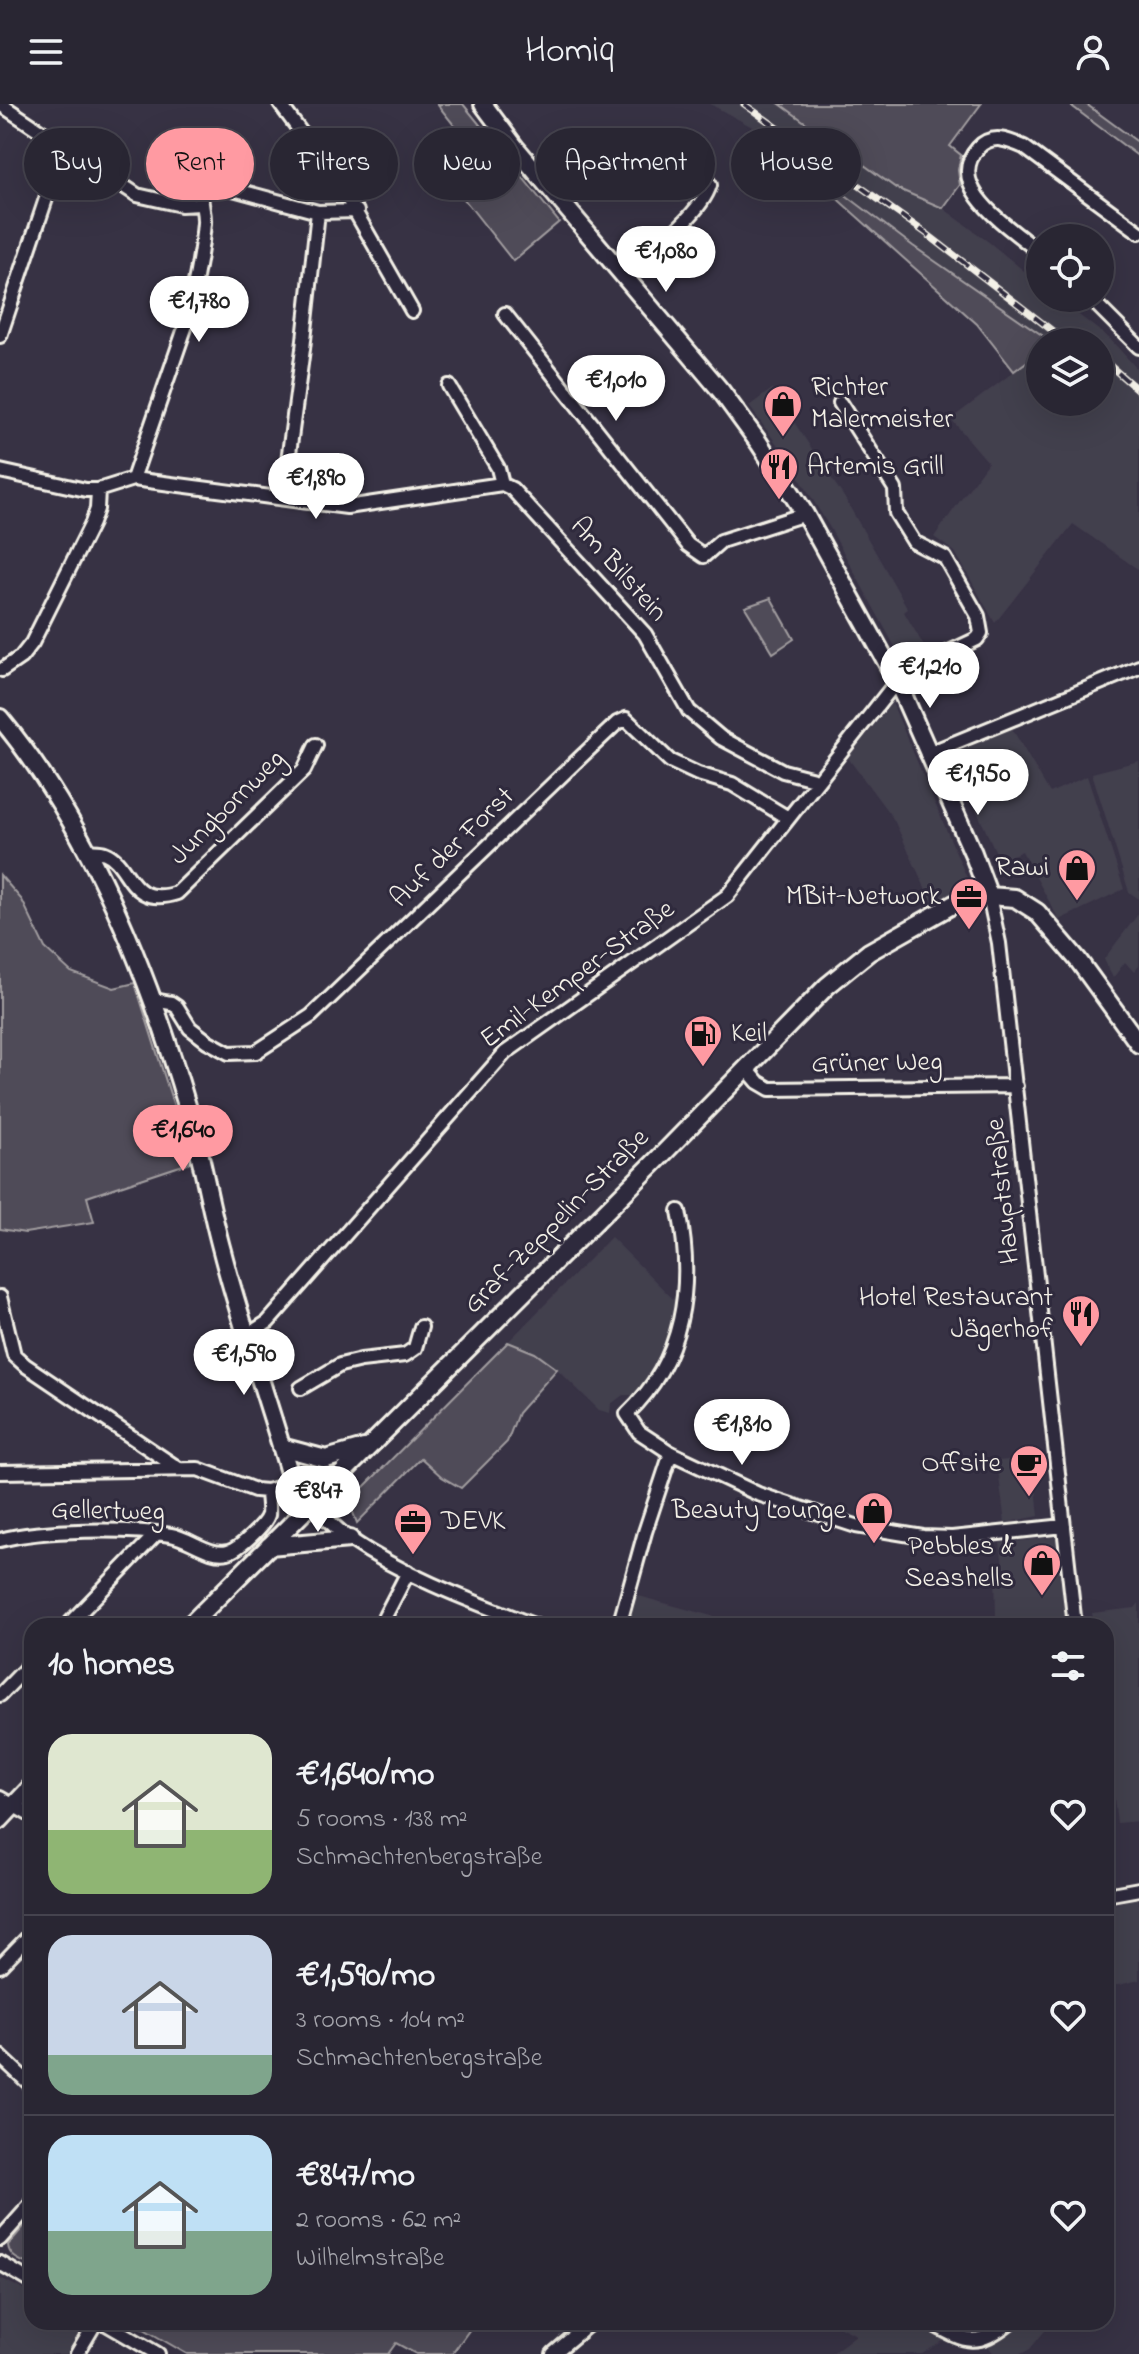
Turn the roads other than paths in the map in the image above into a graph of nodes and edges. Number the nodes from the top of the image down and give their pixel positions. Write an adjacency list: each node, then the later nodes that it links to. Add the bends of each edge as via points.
1 (0, 104): 4 (street)
2 (280, 104): 9 (street)
3 (483, 104): 13 (main road)
4 (36, 128)
5 (130, 189): 8 (street, via 142,197)
6 (46, 200): 17 (street)
7 (702, 200): 13 (street)
8 (200, 204): 10 (street, via 203,186 211,183); 22 (street, via 204,219 188,316)
9 (357, 211): 10 (street); 14 (street)
10 (318, 212): 25 (street)
11 (1139, 232): 12 (street, via 1024,147 1005,139 982,143 968,167 970,187)
12 (1026, 241)
13 (624, 275): 26 (main road, via 721,391)
14 (412, 311)
15 (1104, 312): 18 (street)
16 (505, 314): 26 (street, via 688,545 704,556 721,541)
17 (1, 332)
18 (1139, 347)
19 (449, 386): 23 (street, Am Bilstein, via 498,468)
20 (840, 403): 29 (street, via 895,489 896,513 914,542 945,558 981,626 977,639)
21 (0, 471): 24 (street)
22 (133, 479): 24 (street); 25 (street)
23 (502, 484): 25 (street, via 347,507); 33 (street, Am Bilstein, via 645,634 689,711 721,738 783,771)
24 (98, 490): 28 (street, via 92,523 32,643)
25 (283, 498)
26 (805, 514): 29 (main road)
27 (1139, 667): 32 (street)
28 (2, 670)
29 (897, 681): 32 (main road); 33 (street, Emil-Kemper-Straße)
30 (0, 718): 35 (main road)
31 (316, 745): 35 (street, Jungbornweg, via 304,770 177,893 147,895 112,857)
32 (927, 754): 36 (main road)
33 (818, 780): 34 (street, Emil-Kemper-Straße)
34 (788, 818): 37 (street, Auf der Forst, via 732,784 670,761 626,719 311,1016 256,1052 229,1053 190,1028 177,1007); 44 (street, Emil-Kemper-Straße, via 727,896 505,1053 268,1322)
35 (86, 851): 37 (main road)
36 (989, 896): 38 (main road, via 1015,898 1037,912); 39 (main road, Graf-Zeppelin-Straße, via 954,904 869,952 827,986); 40 (street, Hauptstraße)
37 (154, 1000): 44 (main road, via 189,1112)
38 (1139, 1044)
39 (747, 1069): 40 (street, Grüner Weg, via 770,1089); 47 (main road, Graf-Zeppelin-Straße)
40 (1016, 1086): 54 (street, Hauptstraße)
41 (679, 1211): 48 (street, via 685,1243 683,1316 645,1397 627,1414 639,1432)
42 (0, 1297): 49 (street, via 14,1355)
43 (421, 1327): 45 (street, via 415,1348 405,1355 340,1365)
44 (246, 1336): 46 (main road, via 274,1398)
45 (301, 1388)
46 (281, 1447): 47 (main road, via 326,1459); 51 (main road)
47 (366, 1447): 53 (main road, Graf-Zeppelin-Straße)
48 (671, 1453): 54 (street, via 758,1494 856,1526 952,1538); 64 (street)
49 (179, 1469): 50 (street); 52 (street, via 198,1469)
50 (0, 1472)
51 (292, 1483): 52 (street); 53 (main road)
52 (267, 1491): 55 (street, Gellertweg, via 265,1521 227,1553)
53 (310, 1503): 56 (street); 58 (main road, Graf-Zeppelin-Straße)
54 (1064, 1526): 65 (street, Hauptstraße)
55 (156, 1534): 57 (street, Gellertweg, via 56,1533); 60 (street)
56 (350, 1539): 58 (main road); 59 (street)
57 (0, 1540)
58 (269, 1546): 61 (main road, Graf-Zeppelin-Straße)
59 (408, 1572): 62 (street); 63 (street)
60 (75, 1618)
61 (197, 1618)
62 (384, 1618)
63 (515, 1618)
64 (621, 1618)
65 (1074, 1618)
66 (24, 1670): 67 (street)
67 (0, 1695)
68 (24, 1791): 69 (main road)
69 (7, 1802): 70 (main road)
70 (0, 1820)
71 (1139, 1889): 72 (street)
72 (1114, 1894)
73 (24, 1941): 74 (street)
74 (0, 1966)
75 (0, 2056): 76 (street)
76 (24, 2078)
77 (24, 2212): 78 (street)
78 (0, 2239)
79 (0, 2263): 80 (street)
80 (24, 2277)
81 (91, 2330): 86 (street)
82 (117, 2330): 87 (street)
83 (582, 2330): 88 (street)
84 (944, 2330): 85 (street, via 966,2342)
85 (996, 2330)
86 (77, 2354)
87 (158, 2354)
88 (553, 2354)

